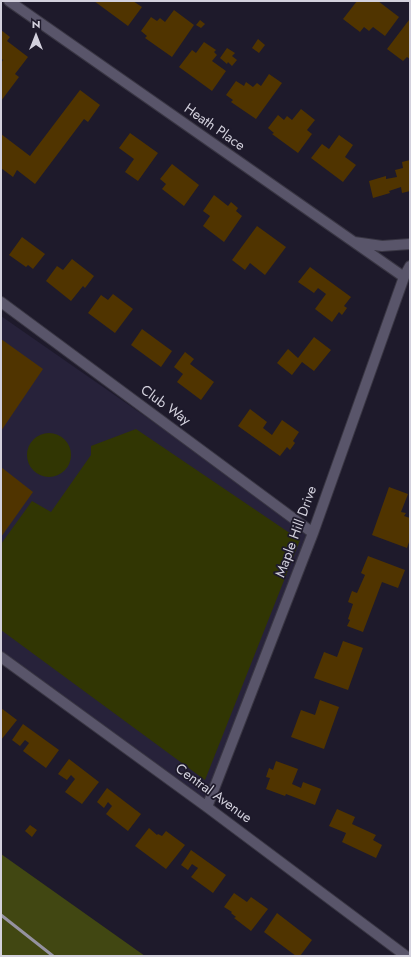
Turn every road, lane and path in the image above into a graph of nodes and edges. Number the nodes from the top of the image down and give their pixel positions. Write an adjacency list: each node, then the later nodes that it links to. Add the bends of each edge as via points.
1 (9, 1): 2 (street, Heath Place)
2 (352, 241): 3 (street, via 382,246); 5 (street, Heath Place)
3 (410, 244)
4 (410, 266): 5 (street, Maple Hill Drive)
5 (404, 277): 7 (street, Maple Hill Drive)
6 (1, 302): 7 (street, Club Way)
7 (313, 533): 9 (street, Maple Hill Drive)
8 (1, 657): 9 (street, Central Avenue)
9 (207, 807): 10 (street, Central Avenue)
10 (406, 956)

